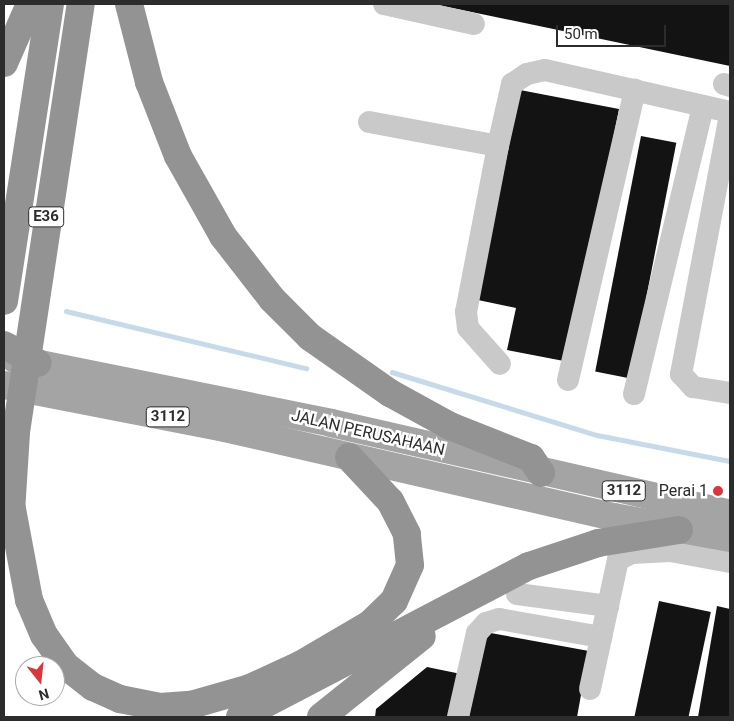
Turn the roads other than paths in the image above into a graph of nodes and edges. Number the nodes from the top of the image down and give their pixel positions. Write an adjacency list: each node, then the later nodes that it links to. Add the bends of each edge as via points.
1 (30, 4): 7 (highway)
2 (50, 4): 14 (highway, E36)
3 (81, 4): 25 (highway, E36, via 16,432)
4 (129, 4): 24 (highway, via 149,82 174,148 210,215 272,299 310,337 390,393 450,426 526,456)
5 (384, 4): 6 (street)
6 (474, 24)
7 (4, 63)
8 (635, 90): 9 (street); 12 (street, via 545,70 527,74 512,84); 19 (street)
9 (703, 106): 10 (street); 22 (street)
10 (730, 114): 13 (street)
11 (369, 122): 12 (street)
12 (498, 146): 18 (street, via 466,312 468,328)
13 (726, 155): 21 (street, via 681,374 693,387)
14 (4, 301)
15 (4, 345): 17 (highway)
16 (4, 357): 17 (main road, JALAN PERUSAHAAN / 3112)
17 (38, 363): 24 (main road, JALAN PERUSAHAAN / 3112, via 331,423)
18 (500, 364)
19 (568, 380)
20 (4, 385): 23 (main road, JALAN PERUSAHAAN / 3112)
21 (730, 393)
22 (634, 394)
23 (340, 455): 25 (highway, via 390,501 407,534 410,565 397,597 370,624 300,665 250,688 191,704 160,707 128,702 93,687 66,666 44,635 29,600); 27 (main road, JALAN PERUSAHAAN / 3112)
24 (541, 473): 26 (main road, JALAN PERUSAHAAN / 3112)
25 (12, 509): 30 (highway, E36)
26 (730, 514)
27 (679, 530): 28 (main road, JALAN PERUSAHAAN / 3112); 32 (highway, via 573,549 529,566)
28 (730, 538)
29 (730, 562): 33 (street, via 670,551 632,553 618,560)
30 (4, 576)
31 (517, 594): 33 (street)
32 (458, 603): 36 (highway); 37 (highway)
33 (608, 606): 34 (street)
34 (601, 637): 35 (street); 38 (street, via 499,619 486,623 477,633)
35 (590, 689)
36 (240, 717)
37 (321, 717)
38 (458, 717)

